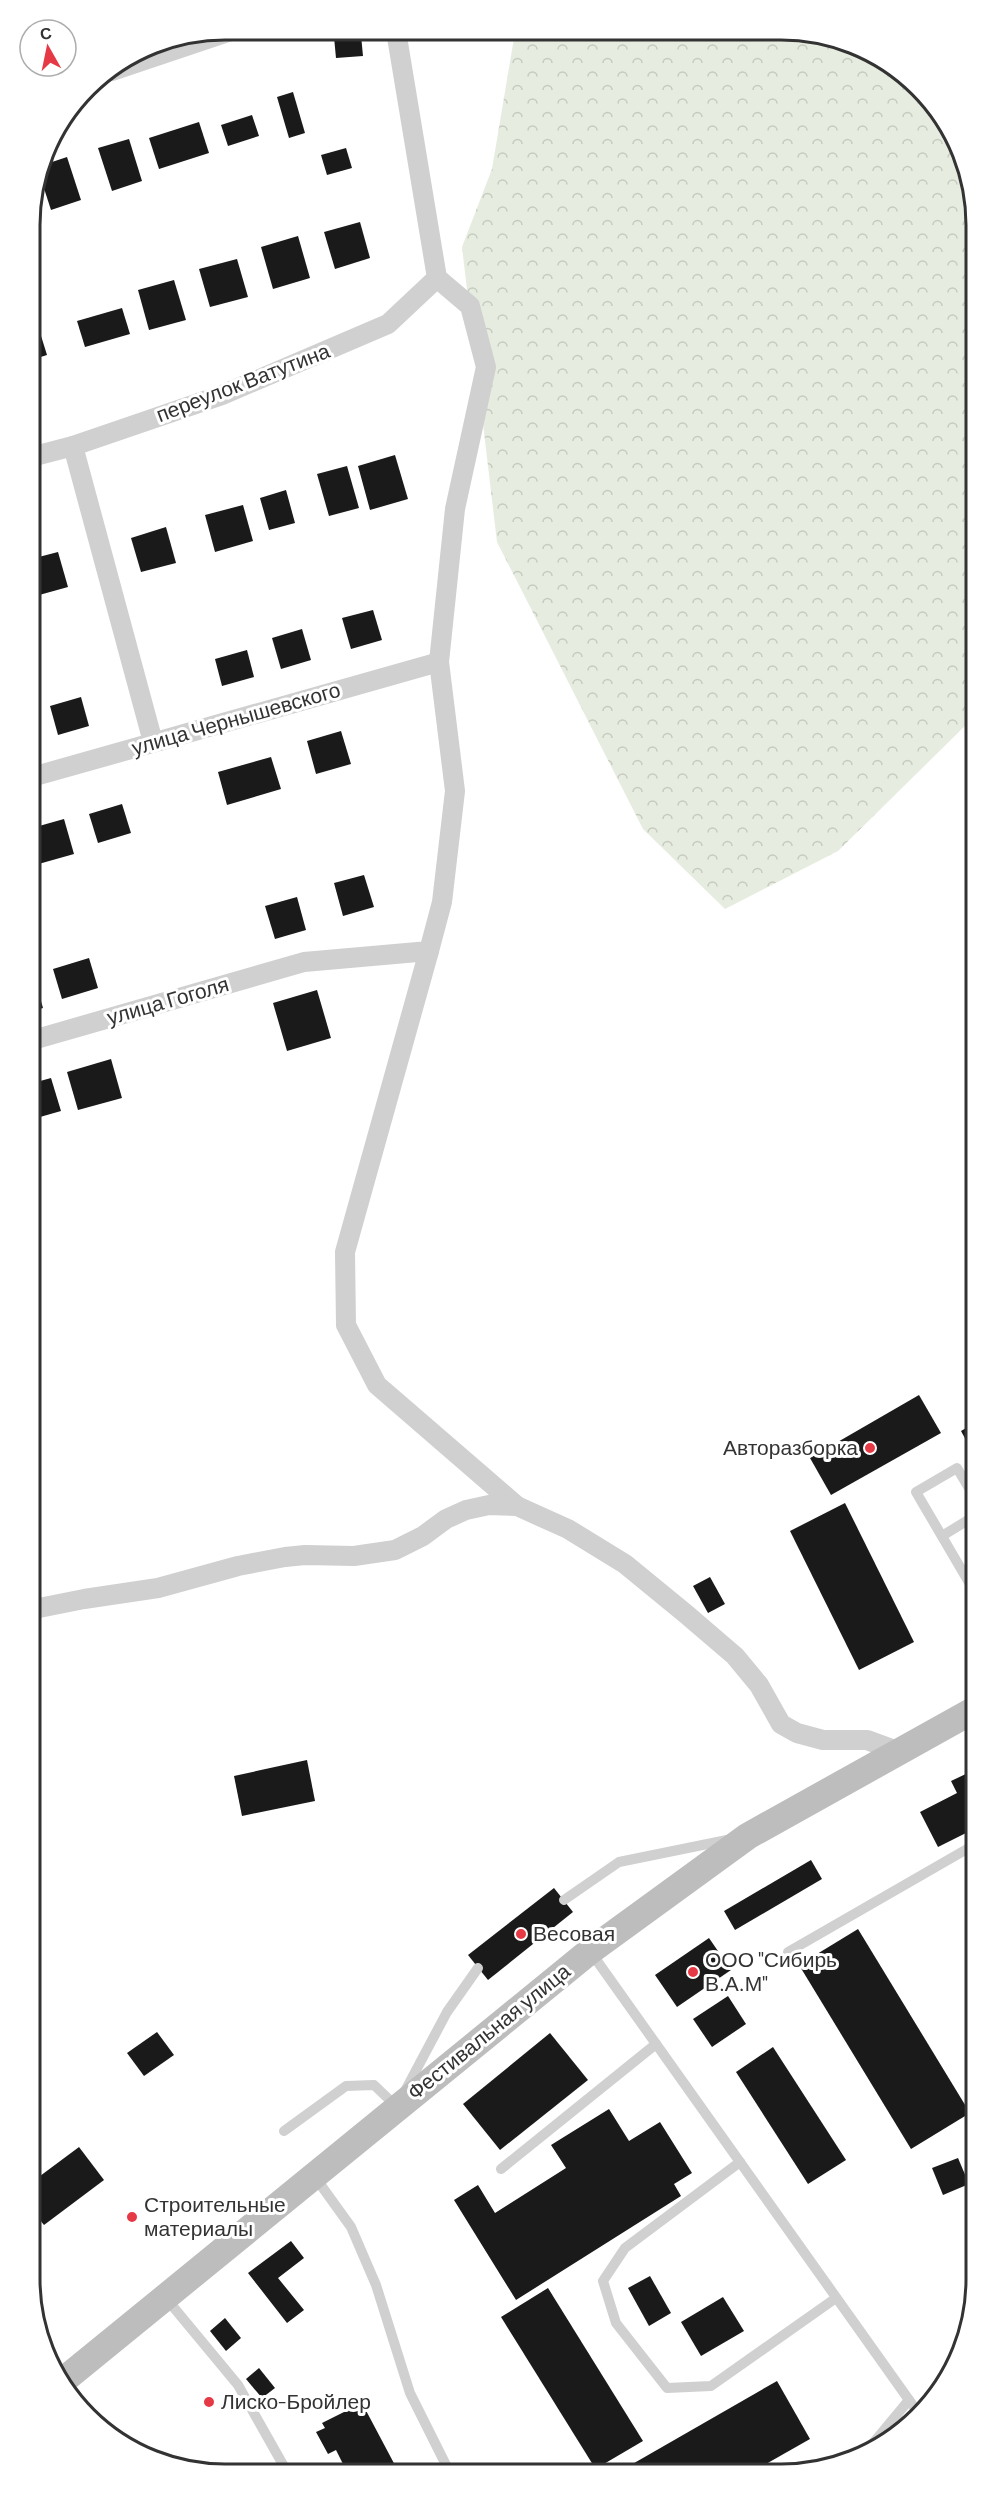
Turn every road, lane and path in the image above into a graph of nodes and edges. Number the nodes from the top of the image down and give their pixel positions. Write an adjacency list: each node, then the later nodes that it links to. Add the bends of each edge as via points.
1 (397, 40): 4 (street)
2 (176, 48): 3 (street)
3 (159, 53)
4 (437, 278): 5 (street, переулок Ватутина, via 388,324 222,395); 7 (street, via 470,306 486,367 455,509)
5 (73, 446): 6 (street, переулок Ватутина); 8 (street)
6 (41, 455)
7 (439, 662): 8 (street, улица Чернышевского); 10 (street, via 455,790 442,902)
8 (153, 742): 9 (street, улица Чернышевского)
9 (41, 774)
10 (429, 951): 11 (street, улица Гоголя, via 303,962); 13 (street, via 345,1252 346,1324 377,1385)
11 (41, 1038)
12 (965, 1482): 15 (lane, via 957,1468 916,1492)
13 (517, 1506): 17 (street, via 489,1505 466,1510 395,1550 354,1557 285,1557 158,1588); 19 (street, via 568,1529 625,1564 686,1614 735,1656 759,1685 781,1724 823,1740 867,1740)
14 (965, 1522): 15 (lane)
15 (942, 1536): 16 (lane)
16 (965, 1576)
17 (40, 1608)
18 (965, 1715): 19 (main road, Фестивальная улица)
19 (897, 1751): 20 (main road, Фестивальная улица)
20 (748, 1836): 22 (lane, via 619,1862); 23 (main road, Фестивальная улица)
21 (965, 1850): 24 (lane)
22 (564, 1900)
23 (590, 1951): 26 (lane); 27 (main road, Фестивальная улица)
24 (788, 1952)
25 (478, 1968): 27 (lane, via 447,2012)
26 (656, 2044): 29 (lane); 30 (lane)
27 (397, 2108): 28 (lane, via 374,2085 345,2086); 31 (main road, Фестивальная улица)
28 (284, 2132)
29 (740, 2162): 33 (lane); 33 (lane, via 625,2248 603,2281 616,2323 667,2388 711,2386)
30 (501, 2169)
31 (314, 2175): 32 (main road, Фестивальная улица); 39 (lane, via 351,2227 376,2285 410,2393)
32 (165, 2297): 34 (main road, Фестивальная улица); 38 (lane, via 238,2385)
33 (836, 2298): 35 (lane)
34 (69, 2376)
35 (909, 2400): 36 (lane); 37 (lane)
36 (914, 2406)
37 (883, 2432)
38 (283, 2464)
39 (446, 2464)

